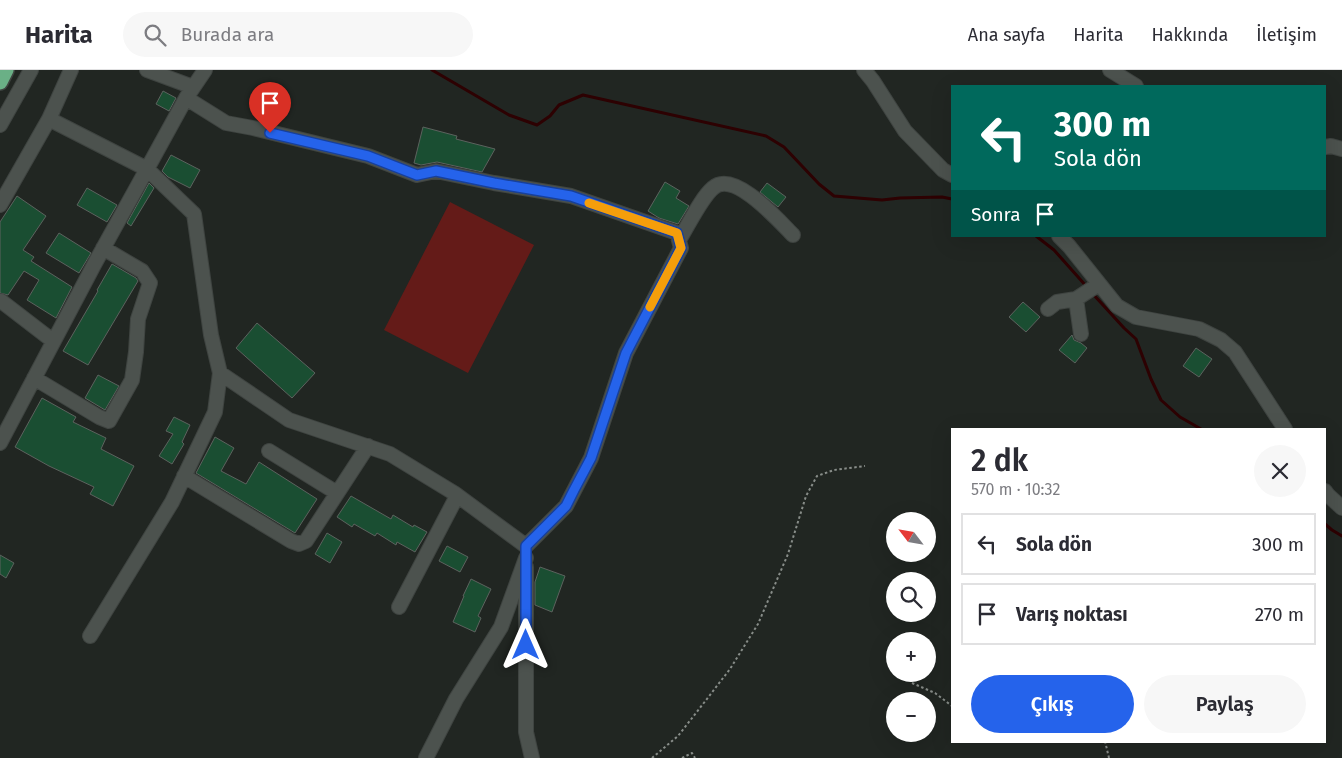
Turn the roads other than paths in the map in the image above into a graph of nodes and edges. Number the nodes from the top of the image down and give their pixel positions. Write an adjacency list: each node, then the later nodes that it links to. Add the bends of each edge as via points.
1 (6, 70): 8 (highway)
2 (31, 70): 12 (street)
3 (71, 70): 11 (street)
4 (147, 70): 10 (street)
5 (205, 70): 10 (street)
6 (864, 70): 16 (street, via 905,131)
7 (1110, 70): 9 (street)
8 (0, 82)
9 (1134, 85)
10 (190, 92): 15 (street); 20 (street, via 226,123 368,156 417,175 436,171 571,196 677,233)
11 (49, 119): 15 (street); 17 (street)
12 (0, 126)
13 (1326, 147): 14 (street)
14 (1342, 149)
15 (147, 169): 21 (street); 28 (street, via 194,214 211,335)
16 (951, 174)
17 (0, 205)
18 (793, 235): 20 (street, via 750,194 722,184 708,194)
19 (1060, 237): 22 (street)
20 (679, 240): 39 (street, via 681,248 626,353 591,458 566,506)
21 (103, 248): 27 (street); 29 (street, via 142,271 150,283 138,319 132,380 109,422)
22 (1099, 284): 23 (street); 30 (street, via 1117,306 1136,316 1199,330 1221,340 1235,352)
23 (1076, 299): 25 (street, via 1057,302); 26 (street)
24 (1, 301): 27 (street)
25 (1048, 309)
26 (1081, 334)
27 (53, 341): 29 (street)
28 (220, 373): 32 (street, via 289,420); 34 (street, via 215,412)
29 (34, 378): 31 (street)
30 (1284, 428)
31 (0, 443)
32 (368, 446): 36 (street); 37 (street, via 390,454)
33 (269, 451): 36 (street)
34 (184, 476): 36 (street, via 299,544 306,541); 41 (street, via 172,502)
35 (1326, 492): 38 (street)
36 (337, 493)
37 (457, 496): 39 (street); 40 (street)
38 (1342, 508)
39 (526, 552): 42 (street, via 501,627 456,699); 43 (street, via 526,732)
40 (399, 607)
41 (90, 636)
42 (426, 758)
43 (532, 758)

